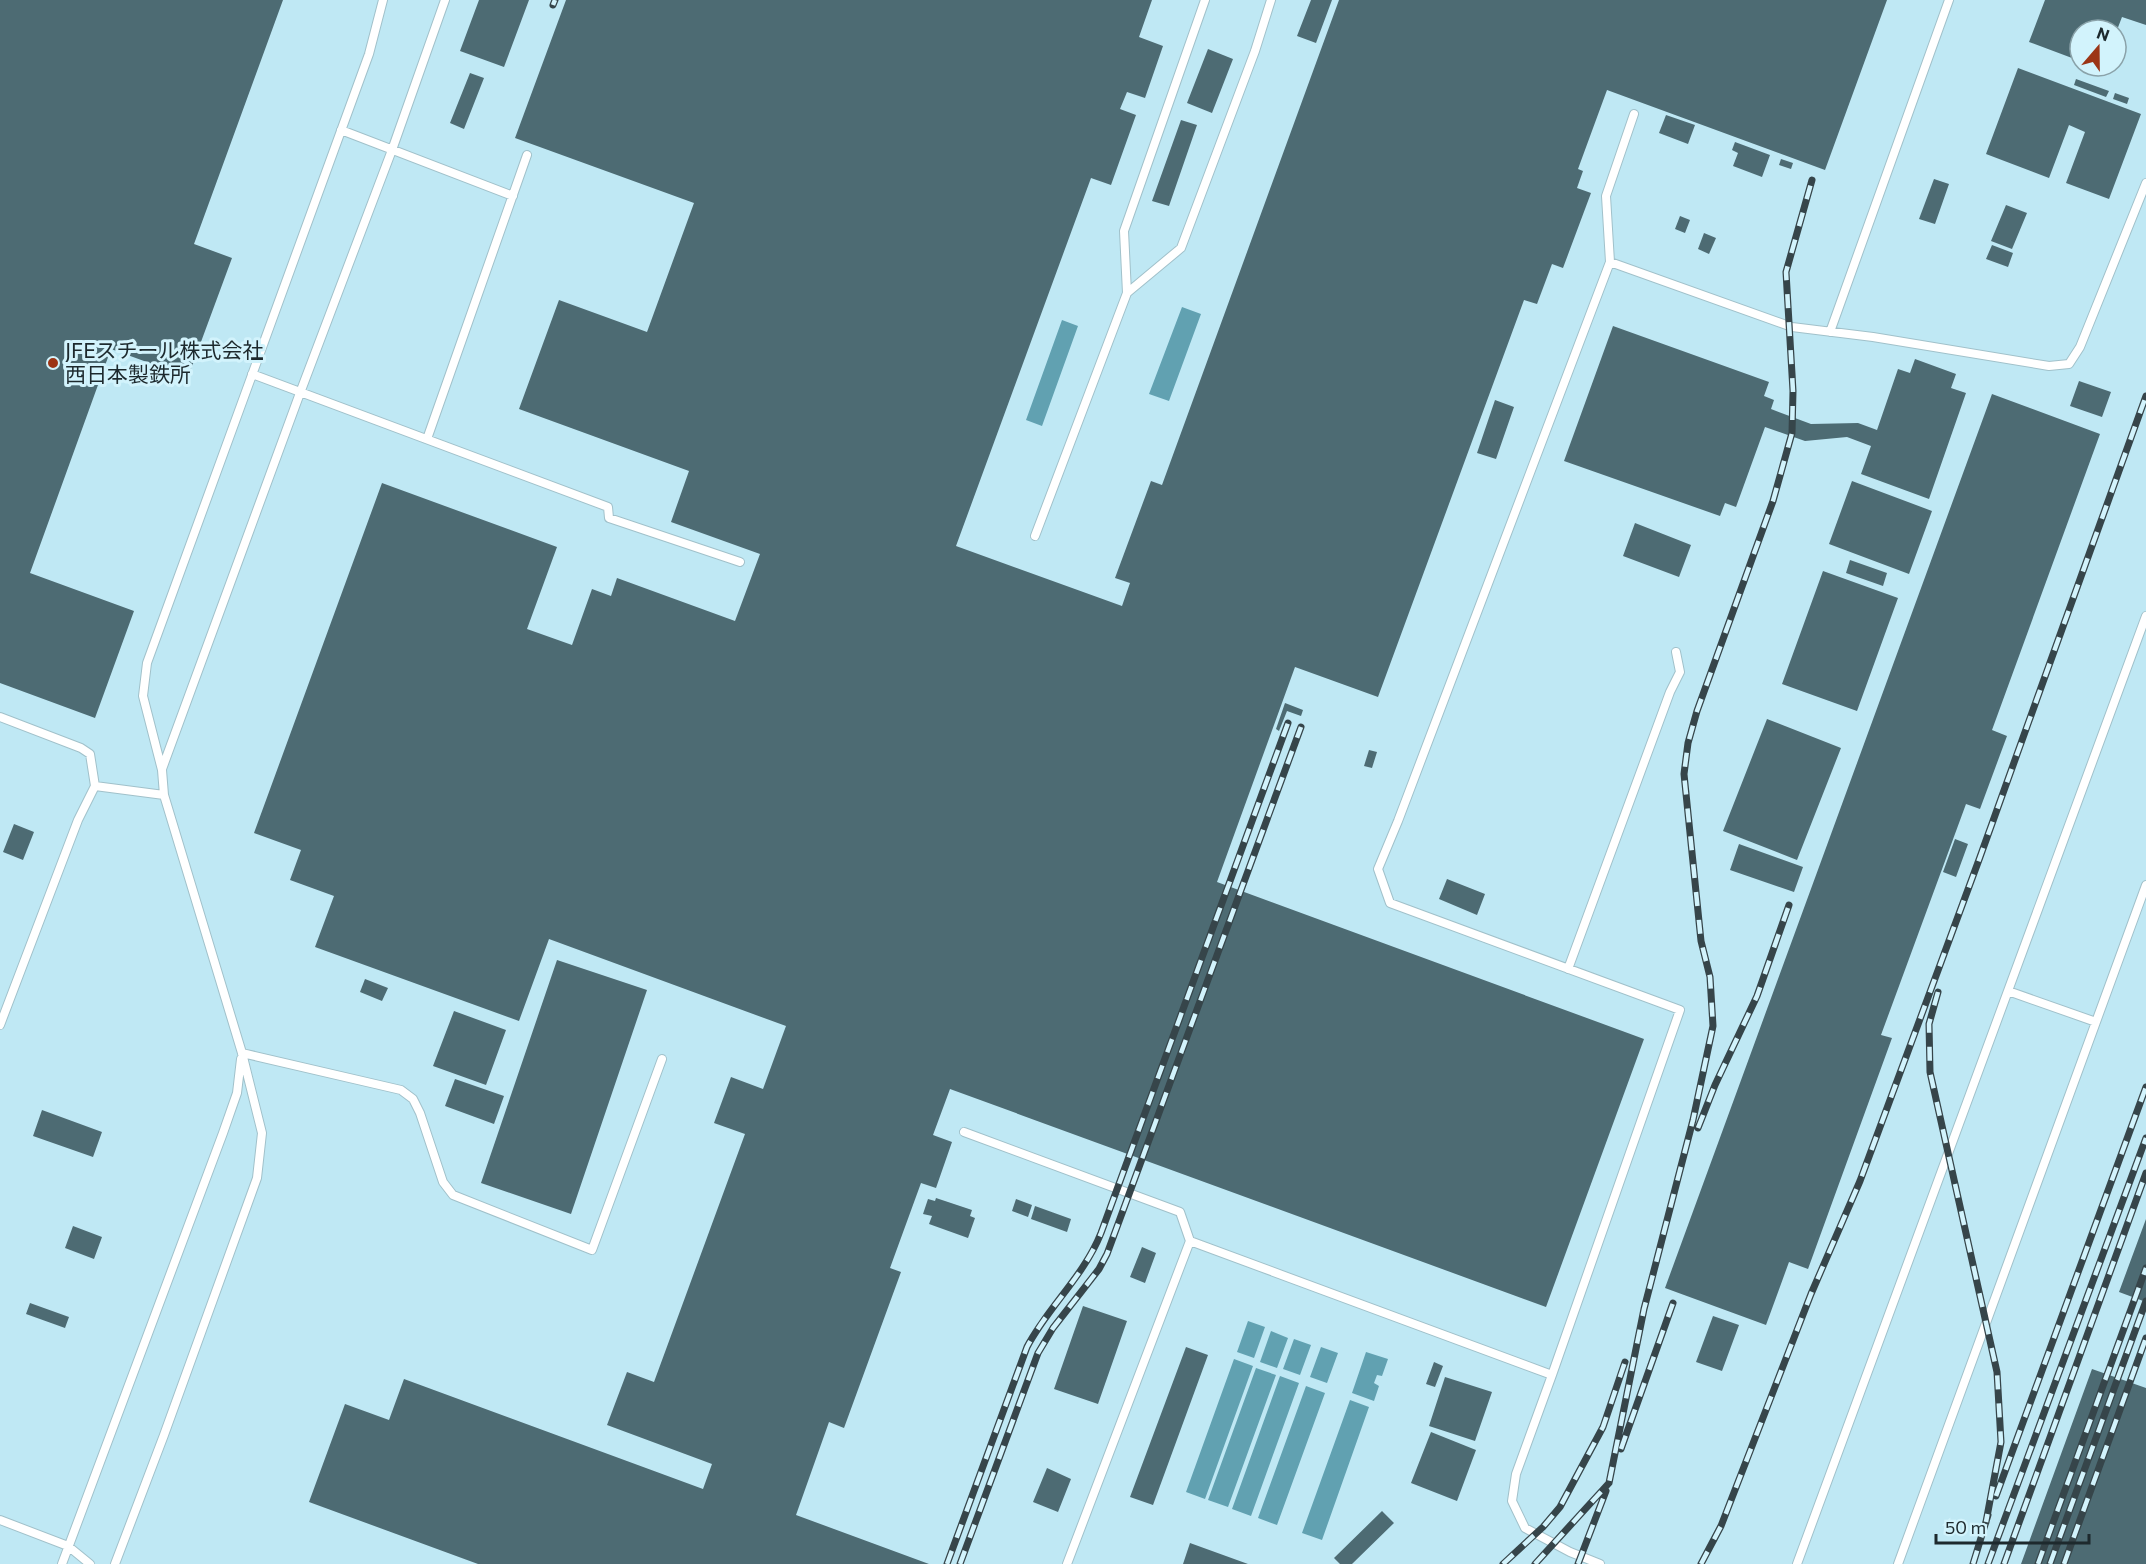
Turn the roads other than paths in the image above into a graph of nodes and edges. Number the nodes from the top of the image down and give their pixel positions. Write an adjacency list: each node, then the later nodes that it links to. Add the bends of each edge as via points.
1 (383, 0): 7 (lane, via 369,54)
2 (445, 0): 8 (lane)
3 (1205, 0): 13 (lane, via 1124,231)
4 (1271, 0): 13 (lane, via 1181,248)
5 (1949, 0): 14 (lane)
6 (1634, 114): 12 (lane, via 1606,196)
7 (341, 130): 8 (lane); 15 (lane)
8 (392, 150): 11 (lane); 16 (lane)
9 (527, 155): 11 (lane)
10 (2146, 183): 14 (lane, via 2080,347 2069,364 2049,366)
11 (513, 196): 17 (lane)
12 (1610, 262): 14 (lane, via 1792,327); 27 (lane, via 1378,869 1390,903)
13 (1127, 293): 18 (lane)
14 (1830, 332)
15 (252, 374): 16 (lane); 23 (lane, via 147,663 143,696)
16 (300, 393): 17 (lane); 23 (lane)
17 (427, 439): 19 (lane, via 608,507 609,518)
18 (1035, 536)
19 (740, 562)
20 (2146, 616): 28 (lane)
21 (1676, 652): 27 (lane, via 1680,672)
22 (0, 717): 24 (lane, via 90,754)
23 (162, 770): 25 (lane)
24 (95, 786): 25 (lane); 30 (lane, via 78,820)
25 (164, 795): 31 (lane)
26 (2146, 885): 29 (lane)
27 (1568, 969): 35 (lane, via 1680,1010)
28 (2007, 991): 29 (lane); 43 (lane)
29 (2096, 1022): 44 (lane)
30 (0, 1025)
31 (242, 1053): 32 (lane, via 401,1090 420,1113 443,1182 453,1195 592,1250); 37 (lane, via 237,1092 223,1133); 40 (lane, via 262,1133 257,1178)
32 (662, 1059)
33 (964, 1132): 34 (lane, via 1180,1212)
34 (1190, 1240): 35 (lane); 41 (lane)
35 (1552, 1375): 42 (lane, via 1516,1474 1512,1501 1525,1528)
36 (0, 1520): 37 (lane)
37 (68, 1546): 38 (lane); 39 (lane)
38 (62, 1564)
39 (90, 1564)
40 (115, 1564)
41 (1067, 1564)
42 (1600, 1564)
43 (1797, 1564)
44 (1898, 1564)

